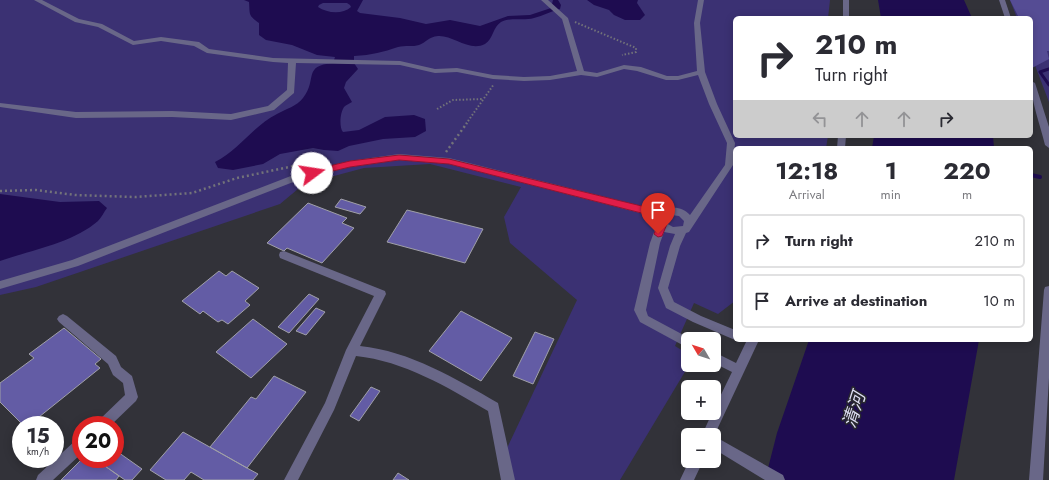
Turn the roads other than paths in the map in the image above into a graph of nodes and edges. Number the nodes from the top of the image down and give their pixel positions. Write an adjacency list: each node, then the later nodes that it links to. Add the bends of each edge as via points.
1 (37, 0): 8 (street, via 77,21 100,25 133,43 161,39 196,44 207,51)
2 (544, 0): 10 (street, via 565,18)
3 (701, 0): 9 (street, via 697,23)
4 (846, 0): 6 (street)
5 (1002, 0): 7 (street)
6 (846, 16)
7 (1007, 16)
8 (292, 61): 10 (street, via 376,61 400,63 435,71 457,70 524,79); 12 (street, via 291,91 271,108 232,117 172,114 76,115)
9 (701, 72): 10 (street, via 678,78 666,78 638,69 624,68 597,75); 15 (street, via 731,143 730,165)
10 (581, 73)
11 (1033, 89): 13 (street)
12 (0, 105)
13 (1049, 145)
14 (662, 220): 15 (street, via 673,231); 15 (street, via 670,211 679,212 687,217); 17 (street, via 449,161 399,158 350,164 299,176 74,263); 21 (street, via 640,310 644,319)
15 (686, 228): 20 (street, via 675,246 662,288 670,305)
16 (284, 255): 23 (street, via 381,294)
17 (0, 285)
18 (1049, 290): 36 (street)
19 (63, 319): 26 (street, via 112,360 117,371 128,380 132,397)
20 (733, 334)
21 (681, 339)
22 (751, 342): 25 (street)
23 (352, 350): 32 (street, via 330,406); 33 (street, via 365,350 393,358 440,377 494,407)
24 (721, 361): 25 (street)
25 (739, 370): 27 (street)
26 (112, 416)
27 (711, 428)
28 (721, 446): 35 (street)
29 (72, 453): 31 (street)
30 (693, 468): 34 (street)
31 (43, 480)
32 (291, 480)
33 (508, 480)
34 (687, 480)
35 (778, 480)
36 (1036, 480)

